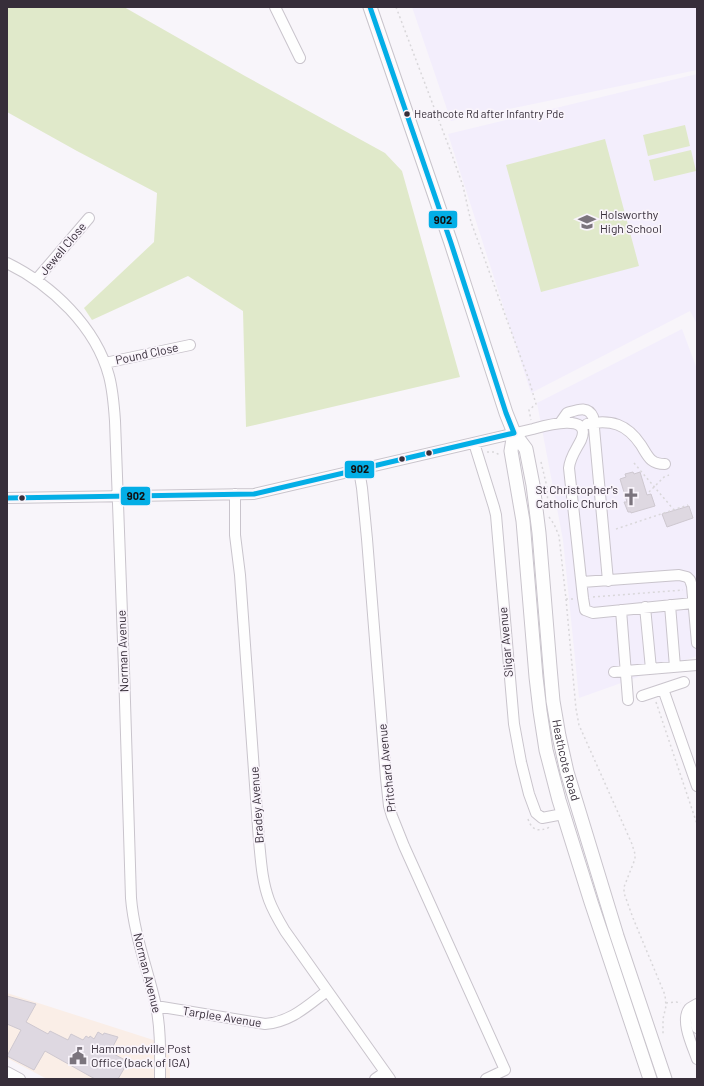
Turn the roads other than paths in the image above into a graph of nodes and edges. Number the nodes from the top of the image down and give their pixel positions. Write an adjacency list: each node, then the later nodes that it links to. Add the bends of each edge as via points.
1 (275, 7): 3 (street)
2 (370, 7): 12 (main road, Heathcote Road)
3 (300, 58)
4 (89, 218): 6 (street, Jewell Close)
5 (7, 263): 6 (street, Norman Avenue)
6 (36, 280): 8 (street, Norman Avenue, via 72,311 90,335)
7 (190, 345): 8 (street, Pound Close)
8 (105, 363): 17 (street, Norman Avenue, via 110,377 114,406)
9 (560, 423): 10 (street, via 567,413 584,409 592,413); 11 (street); 12 (street)
10 (594, 423): 11 (street); 14 (street, via 609,422 624,427 652,461); 19 (street)
11 (580, 427): 20 (street, via 582,437 569,468)
12 (514, 433): 13 (street); 36 (main road, Heathcote Road, via 511,451 523,521 540,711 546,750); 50 (main road, Heathcote Road, via 526,449 533,485 553,702 566,772 614,929)
13 (474, 443): 15 (street); 36 (street, Sligar Avenue, via 496,515 512,708 525,778 532,804 538,815 542,818)
14 (665, 464)
15 (359, 470): 16 (street, via 254,494); 48 (street, Pritchard Avenue, via 389,806 404,846 505,1070)
16 (235, 494): 17 (street); 37 (street, Bradey Avenue, via 235,535 264,879 269,900 278,920)
17 (118, 496): 18 (street); 39 (street, Norman Avenue, via 131,898 135,925)
18 (7, 498)
19 (608, 581): 20 (street); 21 (street, via 687,576 690,580)
20 (582, 582): 24 (street, via 586,610)
21 (693, 603): 22 (street); 25 (street)
22 (670, 605): 23 (street); 27 (street)
23 (645, 607): 24 (street); 28 (street)
24 (621, 610): 29 (street)
25 (697, 643)
26 (697, 665): 27 (street)
27 (675, 667): 28 (street)
28 (651, 669): 29 (street)
29 (626, 671): 30 (street); 34 (street)
30 (614, 672)
31 (684, 682): 32 (street)
32 (663, 689): 33 (street); 35 (street)
33 (642, 696)
34 (628, 700)
35 (697, 786)
36 (563, 814): 49 (main road, Heathcote Road)
37 (327, 991): 39 (street, Tarplee Avenue, via 281,1022 265,1024); 44 (street, Bradey Avenue)
38 (697, 1004): 42 (street, via 688,1011 686,1024)
39 (156, 1006): 46 (street, Norman Avenue, via 160,1030)
40 (697, 1009): 41 (street)
41 (697, 1028)
42 (697, 1059)
43 (7, 1072): 45 (street)
44 (388, 1076): 47 (street)
45 (20, 1079)
46 (160, 1079)
47 (375, 1079)
48 (486, 1079)
49 (650, 1079)
50 (665, 1079)

